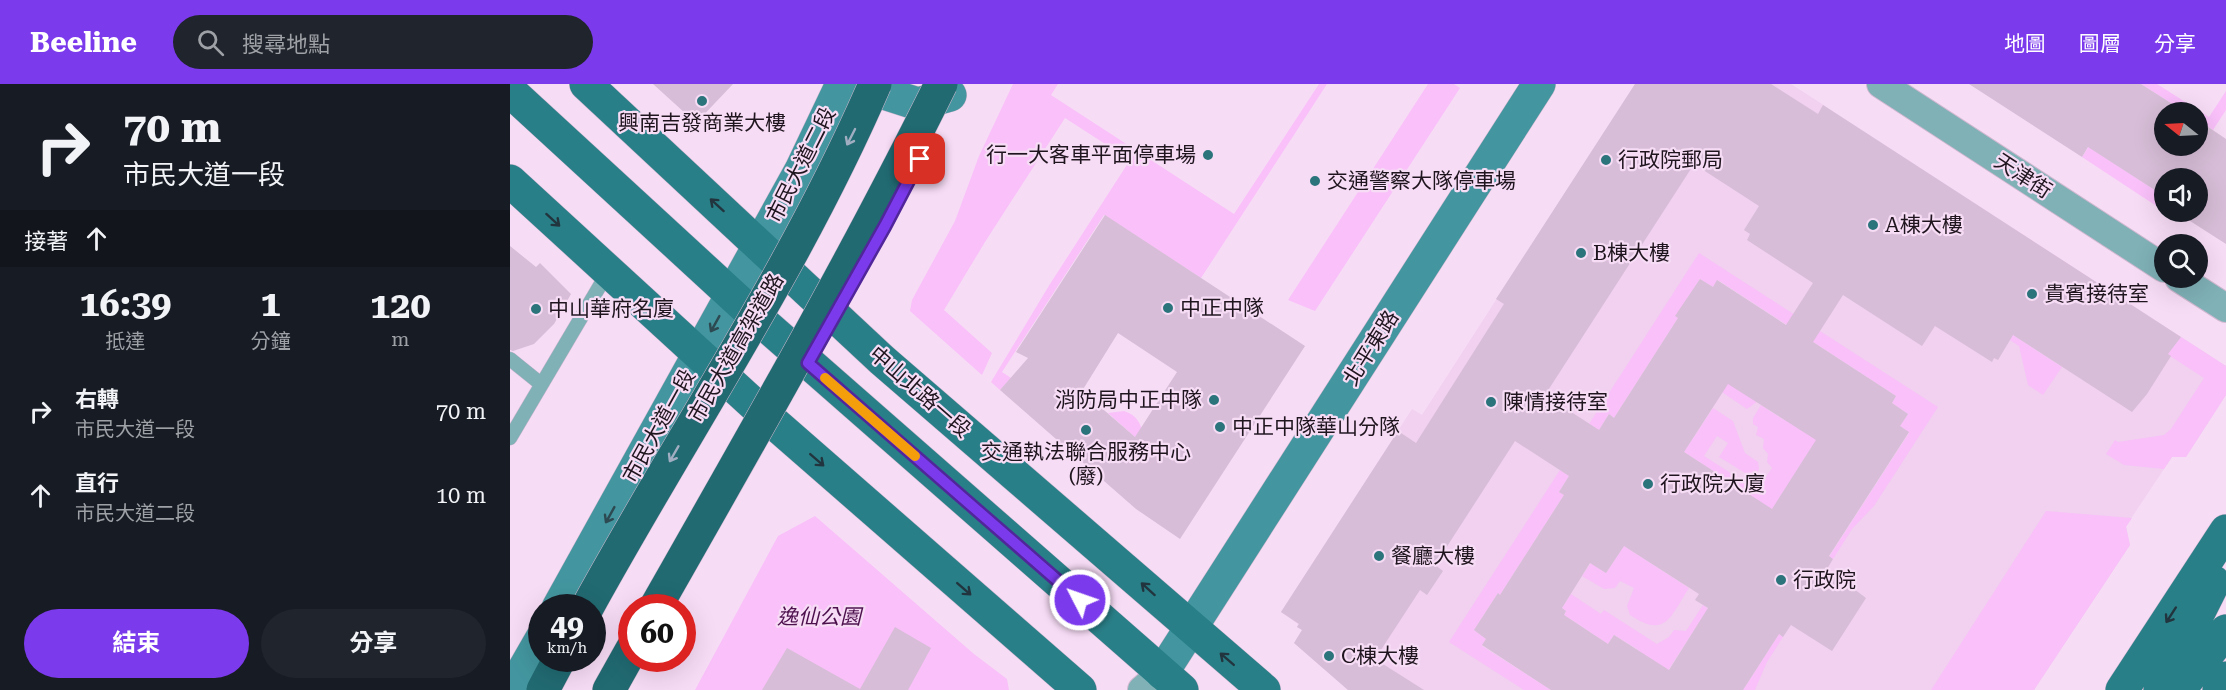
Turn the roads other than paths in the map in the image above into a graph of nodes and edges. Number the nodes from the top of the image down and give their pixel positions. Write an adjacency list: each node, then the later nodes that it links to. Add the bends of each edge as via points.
1 (586, 84): 9 (main road, 中山北路一段, one-way to 1)
2 (842, 84): 9 (street, 市民大道二段)
3 (874, 84): 6 (street, via 887,94 918,104); 25 (highway, 市民大道高架道路, one-way to 25, bridge, via 819,201)
4 (1539, 84): 28 (street, 北平東路)
5 (1881, 84): 10 (street, 天津街)
6 (949, 88): 15 (street, via 891,216); 26 (highway, bridge)
7 (510, 90): 13 (main road)
8 (510, 181): 11 (main road, one-way to 11)
9 (760, 245): 13 (street, 市民大道一段); 15 (main road, 中山北路一段)
10 (2154, 261)
11 (608, 270): 16 (main road); 19 (lane)
12 (2195, 288): 14 (street)
13 (732, 295): 16 (street, 市民大道一段, one-way to 16); 18 (main road)
14 (2226, 308)
15 (834, 315): 18 (street); 28 (main road, 中山北路一段, one-way to 15)
16 (699, 353): 20 (main road); 24 (street, 市民大道一段, one-way to 24)
17 (510, 359): 19 (lane)
18 (808, 363): 20 (street); 35 (main road)
19 (542, 384): 21 (lane)
20 (773, 422): 27 (street); 40 (main road, one-way to 40)
21 (510, 438)
22 (2226, 531): 42 (main road, one-way to 42)
23 (2226, 559): 43 (main road)
24 (566, 594)
25 (596, 594)
26 (663, 594)
27 (677, 594)
28 (1191, 628): 35 (street, 北平東路); 41 (main road, 中山北路一段, one-way to 28)
29 (2226, 631): 44 (main road)
30 (528, 662): 36 (street)
31 (553, 672): 37 (highway)
32 (619, 672): 38 (highway)
33 (637, 672): 39 (street)
34 (2226, 678): 45 (main road)
35 (1162, 686)
36 (512, 690)
37 (543, 690)
38 (609, 690)
39 (627, 690)
40 (1080, 690)
41 (1264, 690)
42 (2122, 690)
43 (2160, 690)
44 (2179, 690)
45 (2219, 690)

